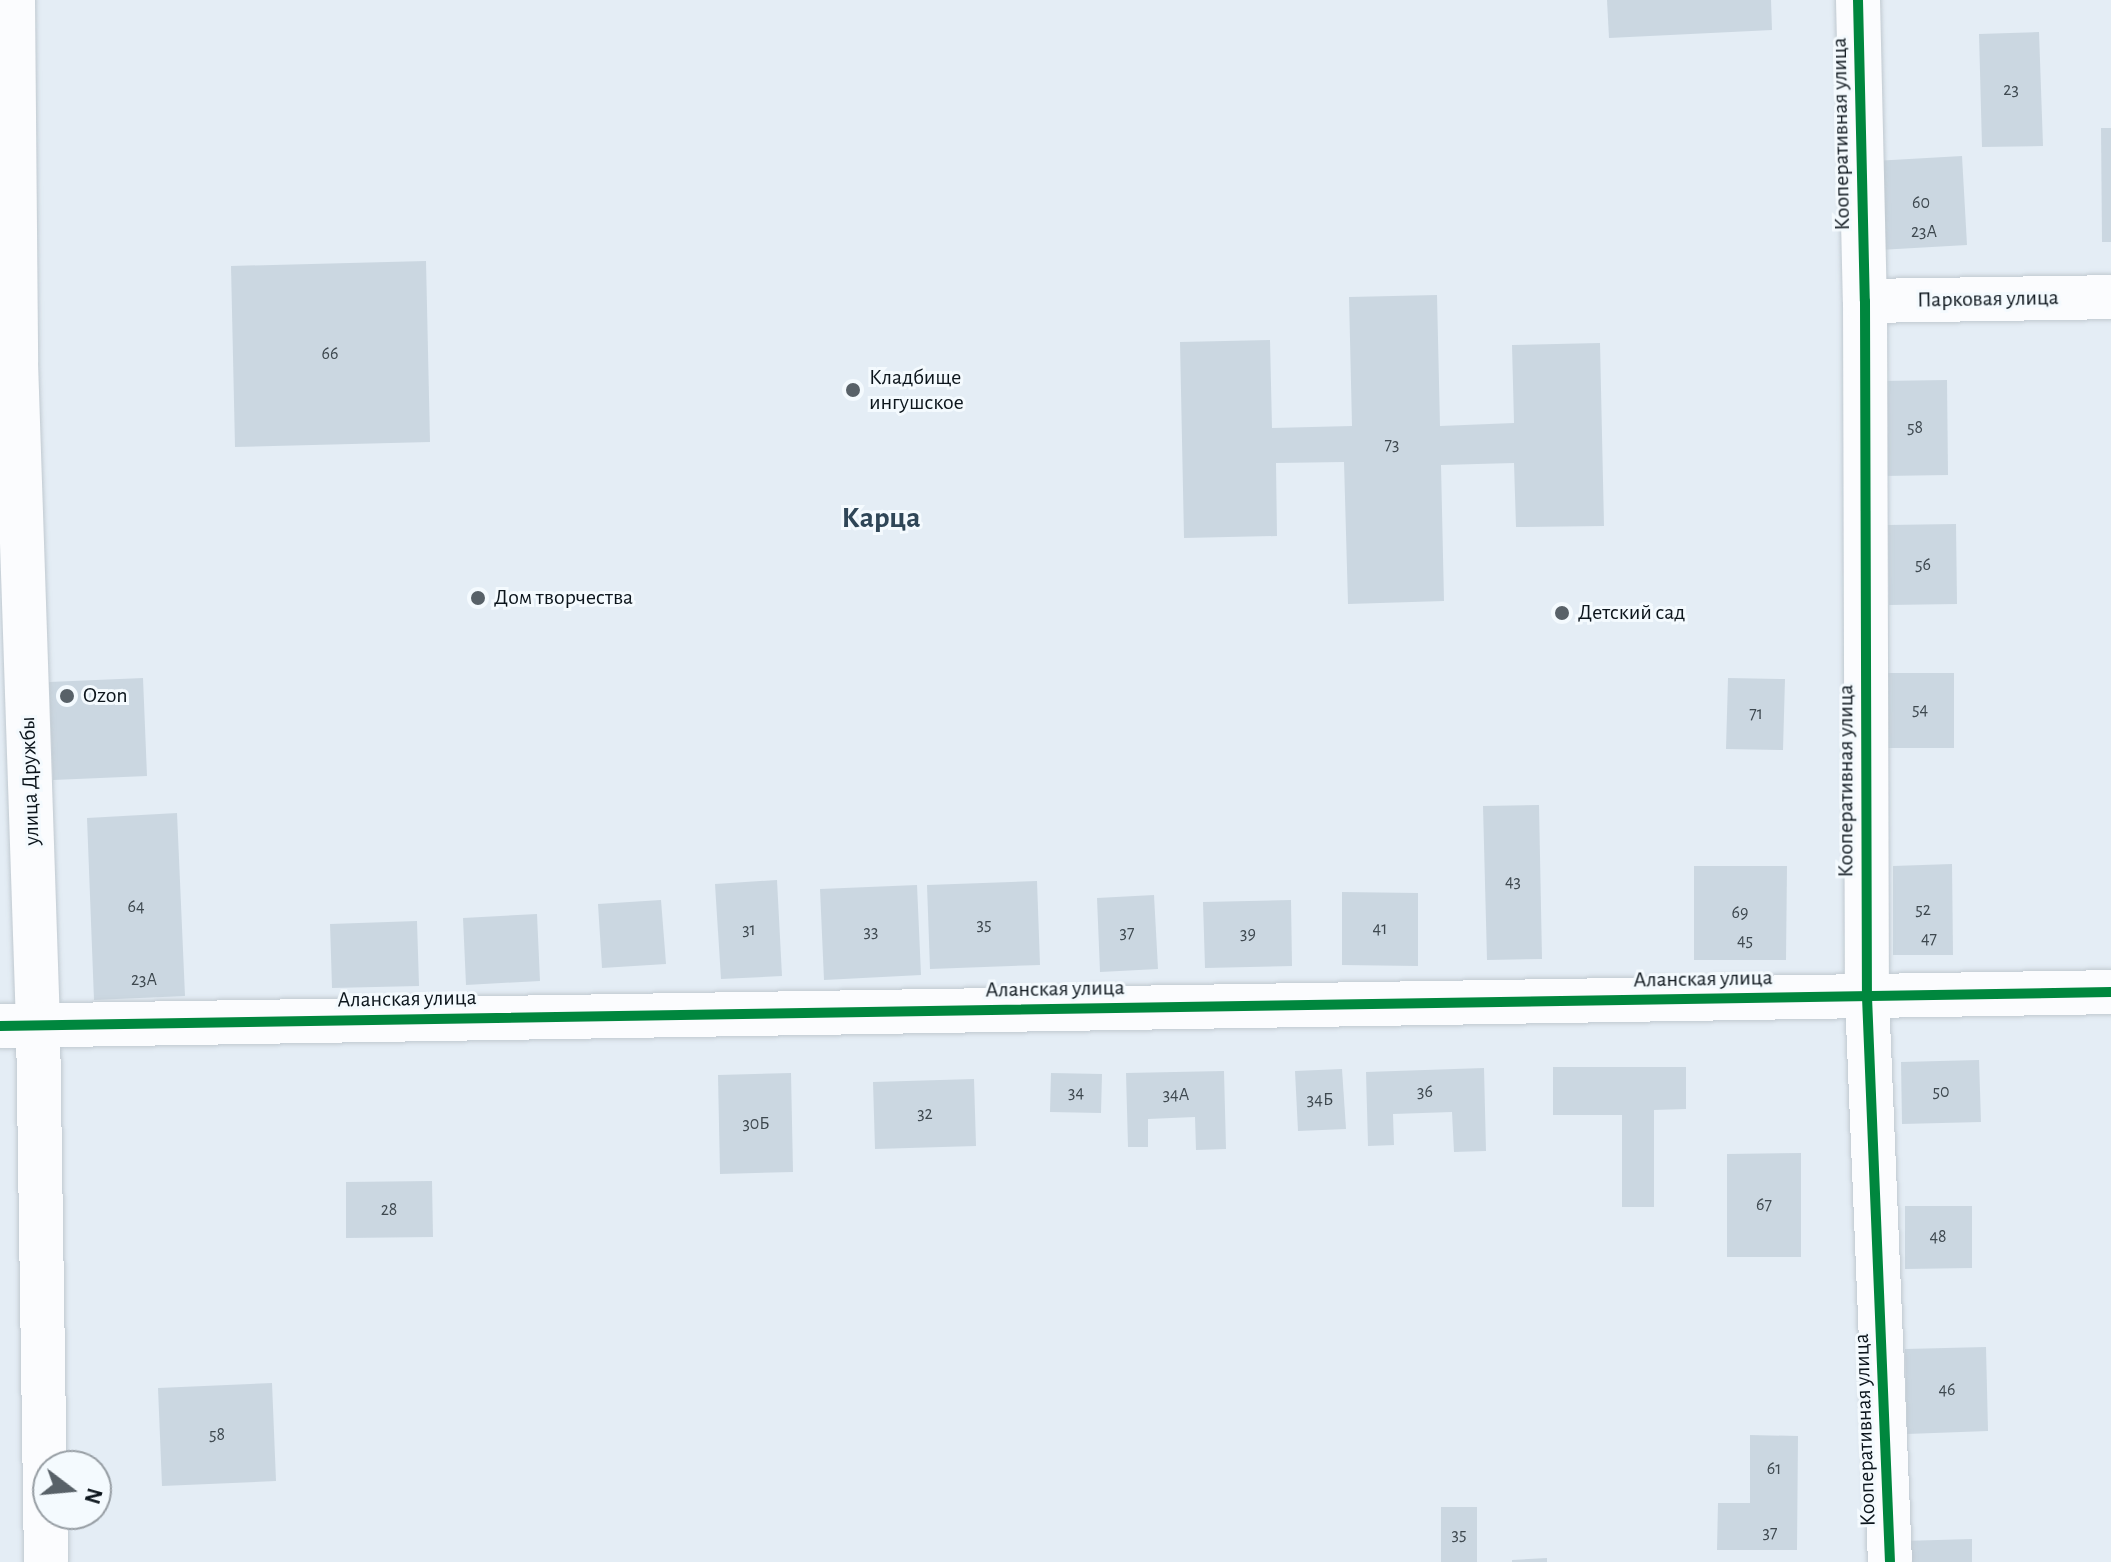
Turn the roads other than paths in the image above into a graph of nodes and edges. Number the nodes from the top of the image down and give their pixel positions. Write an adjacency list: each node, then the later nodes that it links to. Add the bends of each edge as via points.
1 (13, 0): 5 (street, улица Дружбы)
2 (1858, 0): 4 (street, Кооперативная улица)
3 (2111, 297): 4 (street, Парковая улица)
4 (1865, 301): 7 (street, Кооперативная улица)
5 (8, 362): 8 (street, улица Дружбы)
6 (2111, 992): 7 (street, Аланская улица)
7 (1867, 997): 8 (street, Аланская улица); 10 (street, Кооперативная улица)
8 (19, 1025): 9 (street, улица Дружбы)
9 (46, 1562)
10 (1890, 1562)

